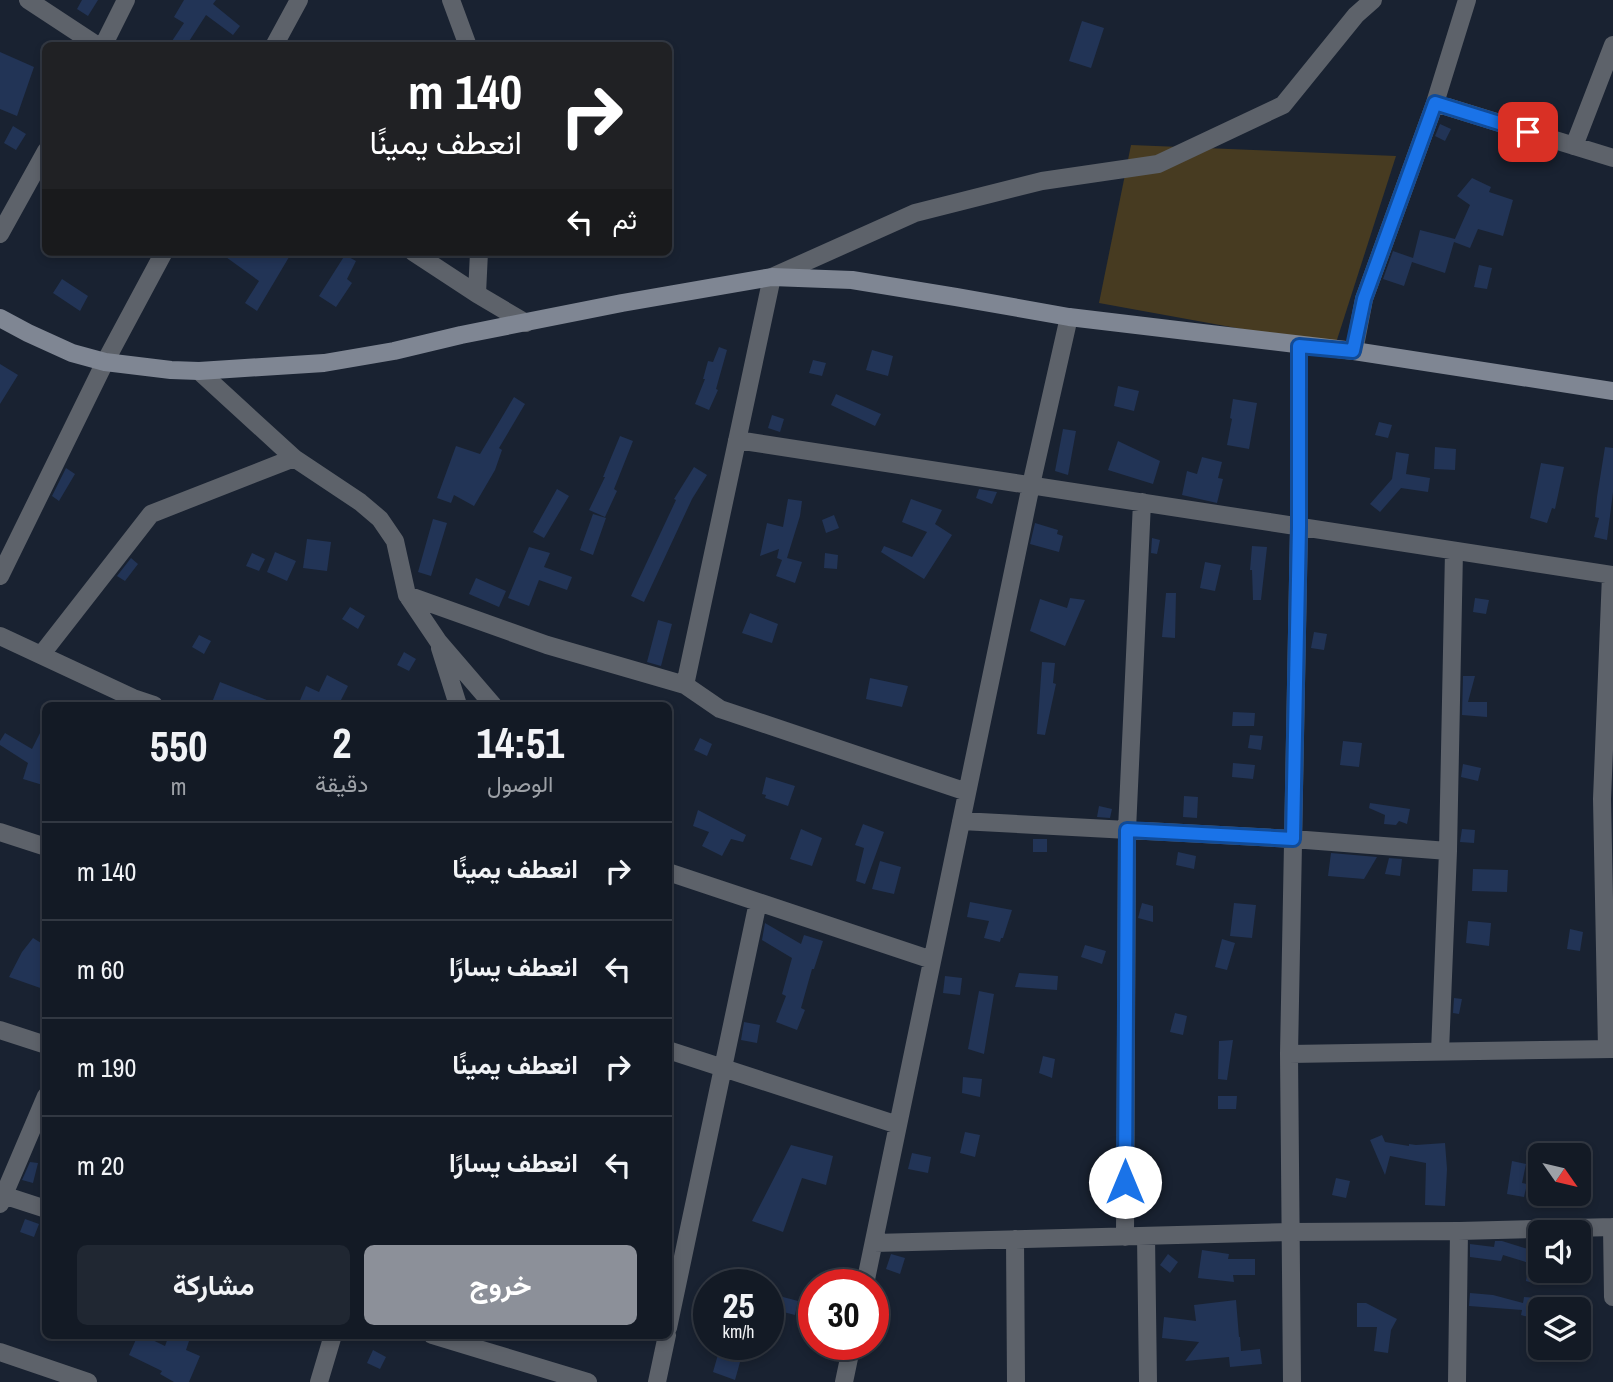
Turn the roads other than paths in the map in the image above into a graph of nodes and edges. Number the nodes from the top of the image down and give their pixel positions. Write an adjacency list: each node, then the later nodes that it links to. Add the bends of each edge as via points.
1 (28, 0): 7 (street)
2 (126, 0): 8 (street)
3 (299, 0): 9 (street)
4 (451, 0): 10 (street)
5 (1373, 0): 20 (street, via 1283,105 1158,164 1042,181 915,214)
6 (1467, 0): 12 (street)
7 (94, 42)
8 (102, 42)
9 (276, 42)
10 (467, 42)
11 (1613, 45): 13 (street)
12 (1435, 103): 13 (street); 26 (street, via 1364,299)
13 (1574, 146): 15 (street)
14 (42, 158): 16 (street)
15 (1613, 158)
16 (0, 234)
17 (162, 256): 27 (street)
18 (419, 256): 21 (street)
19 (479, 256): 21 (street)
20 (772, 277): 22 (main road, via 852,280); 24 (main road); 30 (street)
21 (477, 294): 24 (street)
22 (1069, 317): 25 (main road); 32 (street)
23 (0, 318): 27 (main road, via 72,353)
24 (526, 323): 28 (main road, via 324,363)
25 (1299, 346): 26 (main road); 34 (street)
26 (1353, 351): 29 (main road)
27 (105, 362): 28 (main road); 37 (street)
28 (199, 371): 31 (street)
29 (1613, 391)
30 (737, 440): 32 (street); 42 (street)
31 (294, 458): 38 (street, via 380,519 395,541); 41 (street, via 151,514)
32 (1031, 485): 33 (street); 46 (street)
33 (1142, 502): 34 (street); 48 (street)
34 (1299, 527): 35 (street); 50 (street)
35 (1454, 551): 36 (street); 52 (street)
36 (1612, 575): 58 (street, via 1602,799)
37 (0, 576)
38 (407, 595): 40 (street); 42 (street, via 547,645)
39 (0, 636): 41 (street)
40 (438, 641): 44 (street); 45 (street)
41 (41, 655): 43 (street)
42 (685, 685): 46 (street, via 720,709)
43 (144, 702)
44 (457, 702)
45 (490, 702)
46 (967, 792): 47 (street)
47 (961, 821): 48 (street); 55 (street)
48 (1127, 830): 50 (street); 71 (street)
49 (0, 832): 51 (street)
50 (1293, 839): 52 (street); 61 (street)
51 (42, 846)
52 (1448, 850): 60 (street)
53 (672, 873): 54 (street)
54 (758, 902): 55 (street); 62 (street)
55 (932, 960): 64 (street)
56 (0, 1030): 57 (street)
57 (42, 1044)
58 (1610, 1049): 60 (street)
59 (672, 1052): 62 (street)
60 (1440, 1052): 61 (street)
61 (1289, 1054): 69 (street)
62 (722, 1068): 64 (street); 73 (street)
63 (42, 1105): 65 (street)
64 (898, 1125): 74 (street)
65 (1, 1198): 66 (street)
66 (42, 1208)
67 (1613, 1227): 68 (street); 77 (street)
68 (1459, 1231): 69 (street); 91 (street)
69 (1291, 1233): 70 (street); 90 (street)
70 (1146, 1236): 71 (street); 89 (street)
71 (1125, 1237): 72 (street)
72 (1015, 1239): 74 (street); 88 (street)
73 (677, 1241): 76 (street)
74 (874, 1242): 75 (street)
75 (868, 1269)
76 (672, 1289)
77 (1613, 1297)
78 (332, 1339): 84 (street)
79 (445, 1339): 85 (street)
80 (666, 1339): 86 (street)
81 (0, 1352): 83 (street)
82 (849, 1360): 87 (street)
83 (88, 1382)
84 (319, 1382)
85 (588, 1382)
86 (657, 1382)
87 (844, 1382)
88 (1016, 1382)
89 (1148, 1382)
90 (1292, 1382)
91 (1457, 1382)

